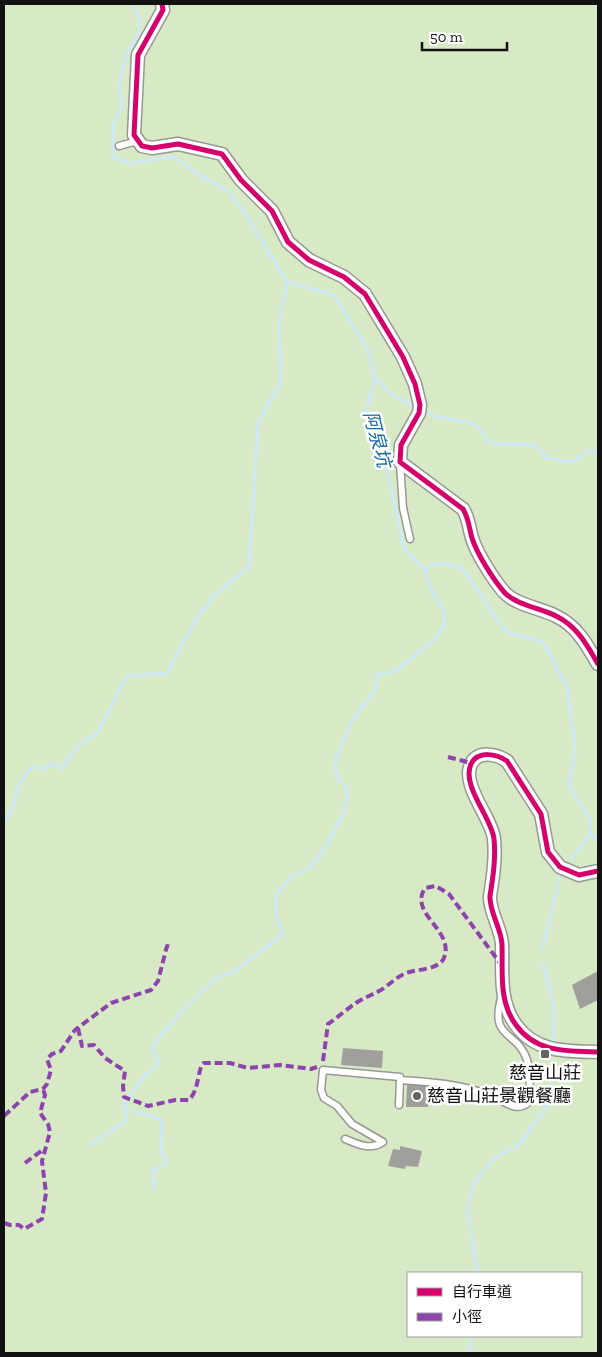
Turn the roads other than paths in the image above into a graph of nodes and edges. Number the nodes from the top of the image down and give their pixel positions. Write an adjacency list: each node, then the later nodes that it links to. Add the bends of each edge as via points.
1 (162, 4): 2 (street, via 163,10 138,55 134,105)
2 (137, 141): 3 (lane); 4 (street, via 152,148 178,144 222,154 241,180 272,211 288,242 309,260 344,277 365,294 403,357 419,396 419,413 400,445)
3 (119, 146)
4 (400, 462): 5 (lane, via 402,501); 6 (street, via 463,509 468,516 476,548 504,592 572,626 582,636)
5 (410, 539)
6 (598, 664)
7 (598, 871): 8 (street, via 579,875 560,867 548,852 540,814 507,761 499,755 488,754 471,763 471,786 494,837 490,897 502,943)
8 (503, 992): 9 (street, via 515,1024 535,1043 552,1050); 10 (lane, via 497,1010 498,1021 527,1059 528,1103 510,1106 455,1084)
9 (598, 1052)
10 (400, 1080): 11 (lane); 12 (lane, via 400,1077 323,1070 321,1090 324,1098 337,1106 352,1124 383,1142 371,1147)
11 (399, 1105)
12 (345, 1138)

